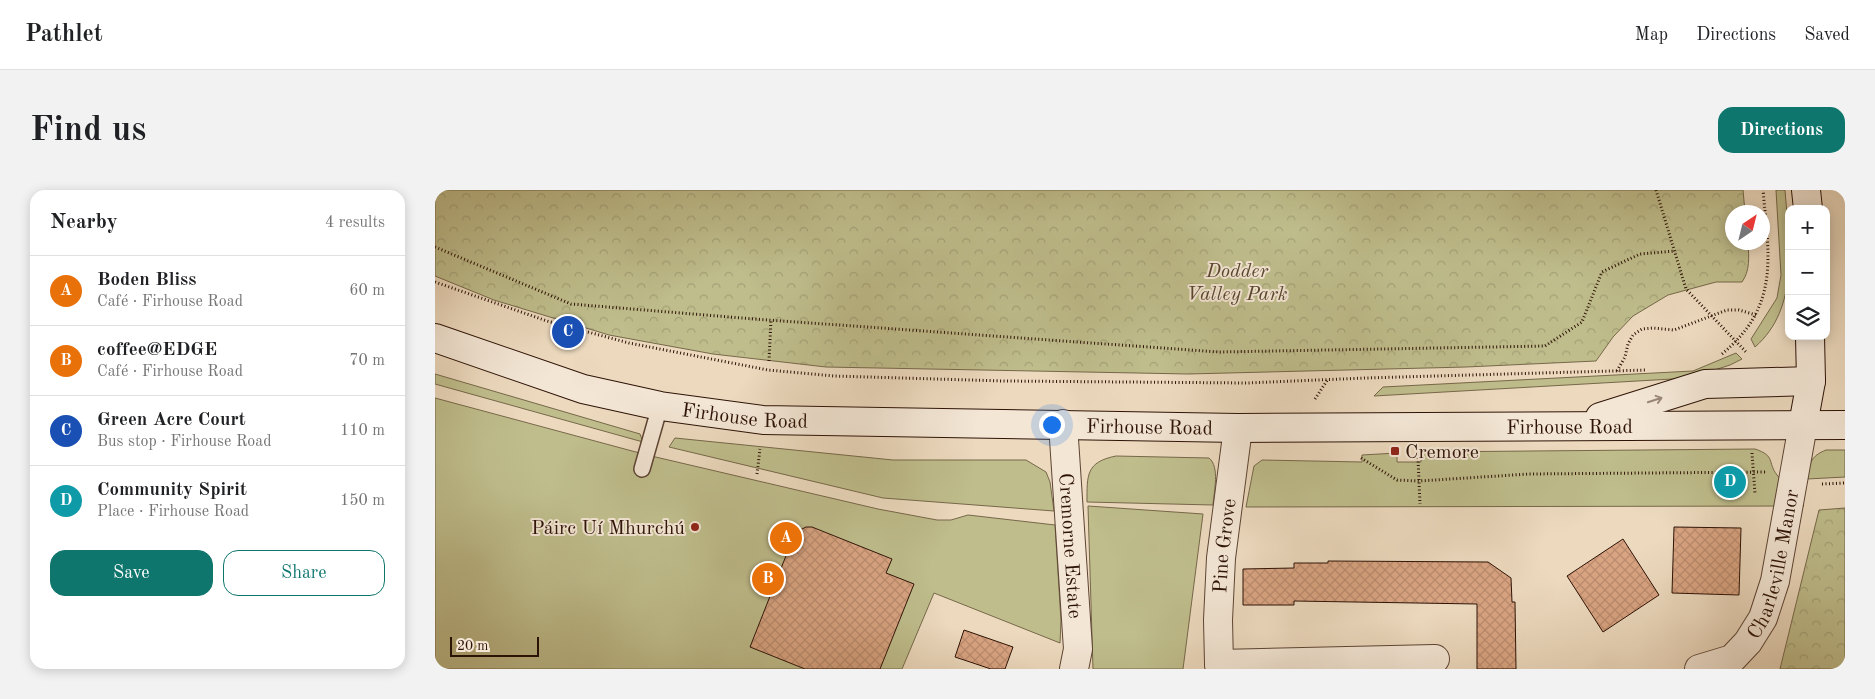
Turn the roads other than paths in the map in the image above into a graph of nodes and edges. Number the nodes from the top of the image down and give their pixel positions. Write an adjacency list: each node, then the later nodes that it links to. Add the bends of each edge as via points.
1 (1806, 190): 2 (main road)
2 (1808, 205)
3 (435, 338): 6 (main road, Firhouse Road, via 583,389)
4 (1810, 340): 5 (main road, Charleville Manor)
5 (1811, 381): 8 (main road, one-way to 5, via 1705,384); 9 (main road, Charleville Manor)
6 (659, 406): 7 (main road, Firhouse Road, via 763,420); 12 (lane)
7 (1063, 424): 11 (main road, Firhouse Road); 15 (main road, Cremorne Estate, via 1077,649)
8 (1575, 425): 9 (main road, Firhouse Road); 11 (main road, Firhouse Road)
9 (1803, 425): 10 (main road, Firhouse Road); 16 (main road, Charleville Manor, via 1775,581 1763,618 1748,642 1732,659)
10 (1845, 425)
11 (1238, 428): 14 (main road, Pine Grove, via 1221,558 1218,620)
12 (642, 469)
13 (1435, 659): 14 (main road, Pine Grove)
14 (1221, 666)
15 (1074, 669)
16 (1699, 669)

